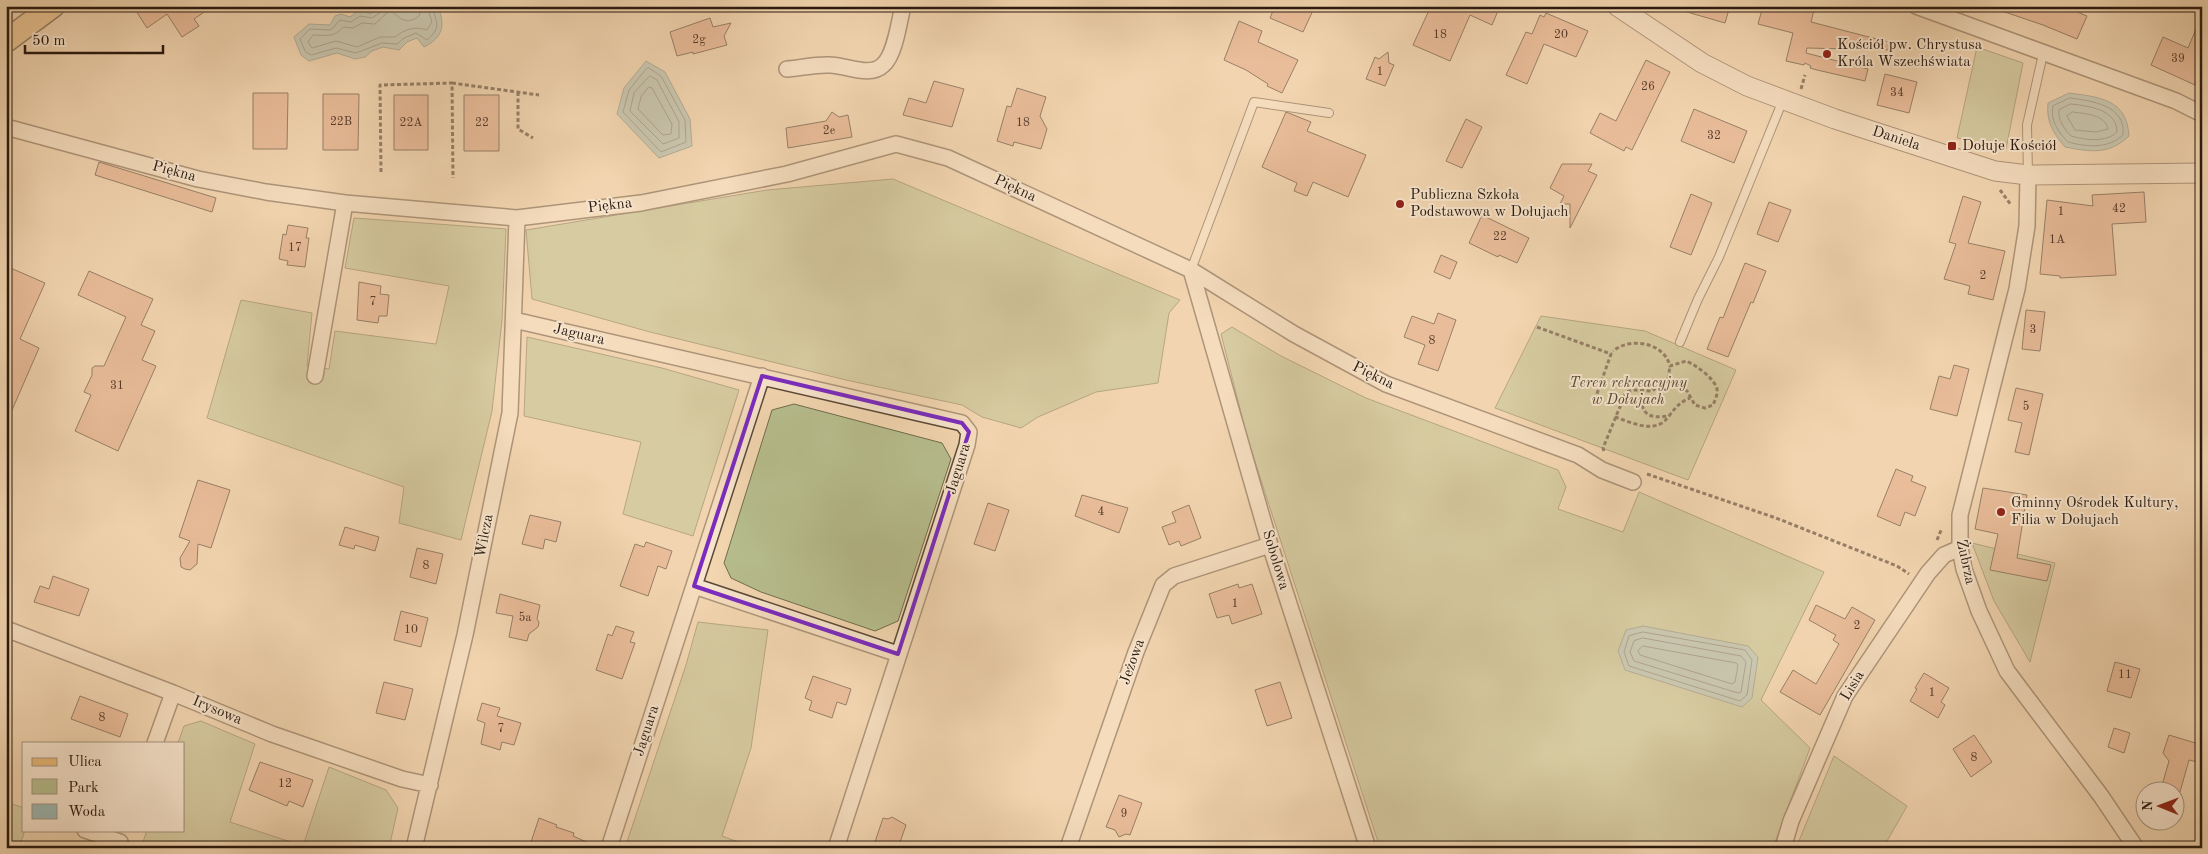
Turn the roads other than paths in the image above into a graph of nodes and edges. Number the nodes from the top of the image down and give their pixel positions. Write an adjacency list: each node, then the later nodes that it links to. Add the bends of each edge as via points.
1 (53, 6): 5 (main road)
2 (903, 6): 7 (street, via 891,52 884,65 876,70 829,64)
3 (1617, 6): 8 (street, Daniela, via 1711,68)
4 (1916, 6): 6 (street)
5 (6, 41)
6 (2043, 54): 10 (street, via 2176,101); 13 (lane, via 2028,125)
7 (787, 69)
8 (1791, 98): 13 (street, Daniela, via 1974,165); 18 (lane)
9 (1329, 113): 16 (lane, via 1254,102)
10 (2202, 114)
11 (6, 127): 14 (street, Piękna, via 198,179)
12 (2202, 173): 13 (street, Daniela)
13 (2028, 175): 23 (street, Żubrza, via 2027,226 2021,268 1960,514)
14 (345, 203): 15 (street, Piękna); 19 (street)
15 (517, 218): 16 (street, Piękna, via 641,203 767,178 896,144 948,158); 17 (street, Wilcza)
16 (1191, 270): 21 (street, Piękna, via 1294,334 1386,384 1578,455 1602,470); 22 (street, Sobolowa)
17 (514, 320): 20 (street, Jaguara); 29 (street, Wilcza, via 510,413 466,635)
18 (1680, 342)
19 (315, 376)
20 (762, 376): 24 (street, Jaguara); 26 (street, Jaguara, via 962,423 969,432)
21 (1638, 477)
22 (1270, 546): 35 (street, Jeżowa, via 1174,576 1163,585 1136,652); 36 (street, Sobolowa)
23 (1960, 548): 37 (street, Lisia, via 1944,555 1932,567 1845,696 1791,821); 38 (street, Żubrza, via 1979,611 2007,671)
24 (694, 586): 26 (street); 33 (street, Jaguara)
25 (6, 629): 27 (street, Irysowa)
26 (898, 654): 34 (street, Jaguara)
27 (173, 693): 28 (street); 29 (street, Irysowa, via 272,734 402,779)
28 (156, 742)
29 (430, 785): 32 (street, Wilcza)
30 (93, 832): 31 (street)
31 (121, 840)
32 (414, 848)
33 (609, 848)
34 (836, 848)
35 (1068, 848)
36 (1368, 848)
37 (1783, 848)
38 (2136, 848)

